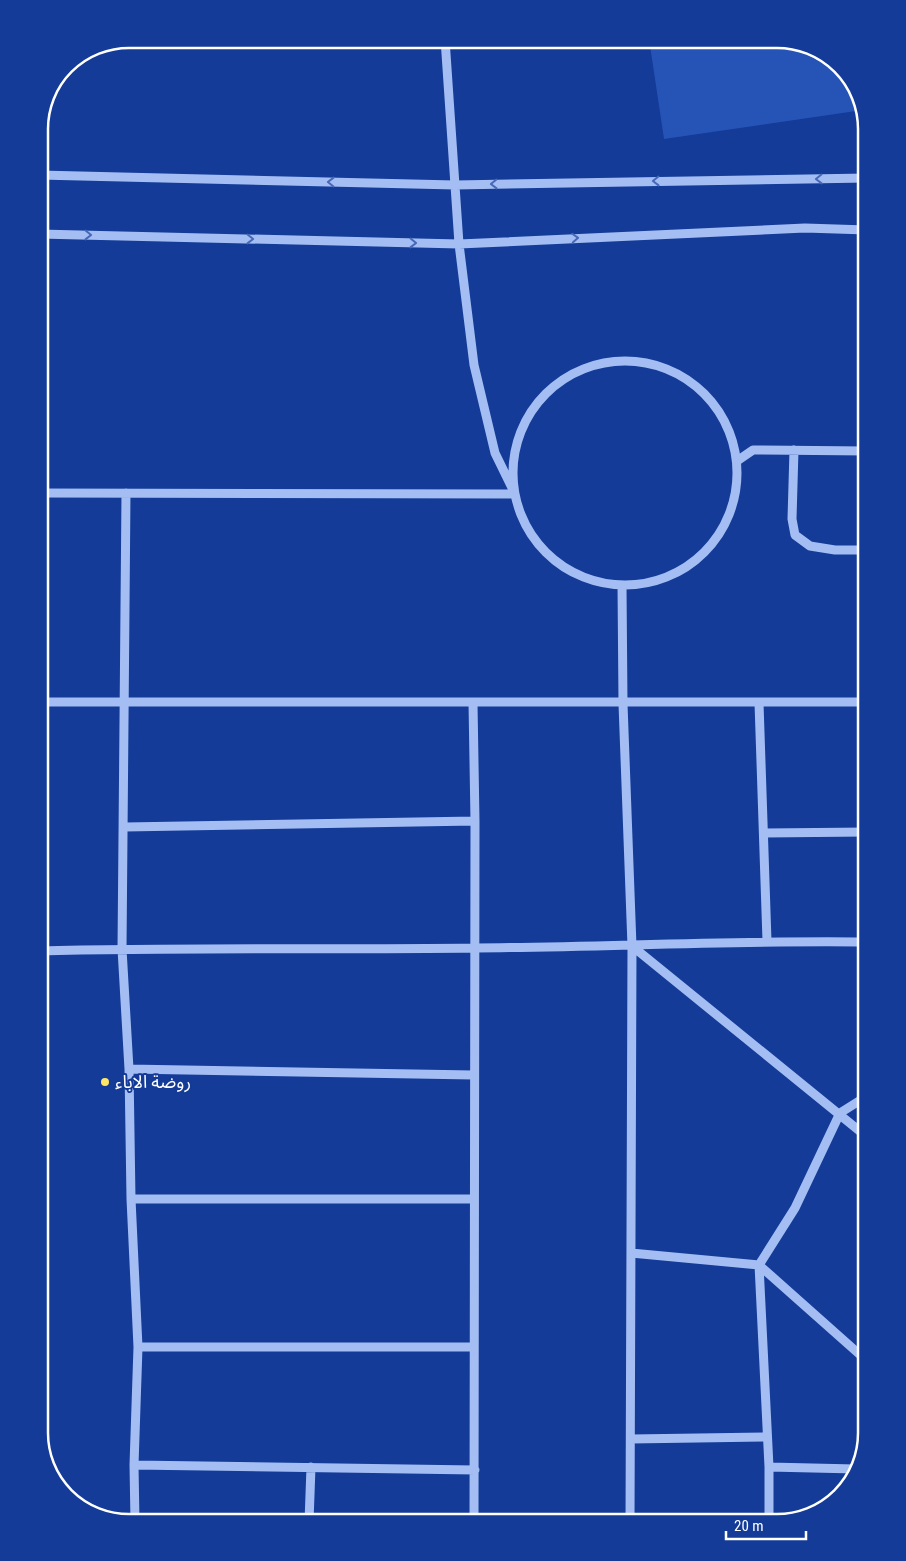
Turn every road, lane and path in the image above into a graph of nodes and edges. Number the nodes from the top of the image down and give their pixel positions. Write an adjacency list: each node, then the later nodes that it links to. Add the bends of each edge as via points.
1 (446, 48): 4 (street)
2 (48, 175): 4 (street, one-way to 2)
3 (858, 178): 4 (street, one-way to 4)
4 (455, 185): 7 (street)
5 (858, 230): 7 (street, one-way to 5, via 805,228)
6 (48, 234): 7 (street, one-way to 7)
7 (459, 244): 13 (street, via 474,366 495,453)
8 (794, 450): 9 (street); 10 (street, via 753,450); 14 (street, via 792,519 795,535 810,546)
9 (858, 450)
10 (737, 461): 13 (street, via 731,436 720,413 704,393 660,367 635,362 609,363 584,370 561,382 542,398 517,443 513,468); 15 (street, via 736,488 730,514 716,539 698,558 675,574 649,583)
11 (48, 493): 12 (street)
12 (126, 493): 13 (street); 17 (street)
13 (515, 494): 15 (street, via 522,518 535,540 552,558 597,582)
14 (858, 550)
15 (622, 585): 21 (street)
16 (48, 702): 17 (street)
17 (125, 702): 19 (street); 23 (street)
18 (858, 702): 20 (street)
19 (473, 703): 21 (street); 22 (street)
20 (759, 703): 21 (street); 25 (street)
21 (623, 704): 28 (street)
22 (475, 821): 23 (street); 29 (street)
23 (125, 827): 30 (street)
24 (858, 832): 25 (street)
25 (765, 833): 26 (street)
26 (767, 941): 27 (street); 28 (street)
27 (858, 942)
28 (632, 946): 29 (street); 35 (street); 39 (street)
29 (473, 948): 30 (street); 33 (street)
30 (122, 949): 31 (street); 32 (street)
31 (48, 951)
32 (129, 1069): 33 (street); 37 (street)
33 (473, 1075): 38 (street)
34 (858, 1102): 35 (street)
35 (840, 1113): 36 (street); 40 (street, via 795,1208)
36 (858, 1129)
37 (131, 1199): 38 (street); 41 (street)
38 (474, 1199): 42 (street)
39 (631, 1253): 40 (street); 45 (street)
40 (759, 1265): 43 (street); 44 (street)
41 (138, 1347): 42 (street); 46 (street)
42 (474, 1347): 49 (street)
43 (858, 1353)
44 (767, 1437): 45 (street); 48 (street)
45 (631, 1439): 54 (street)
46 (134, 1465): 47 (street); 51 (street)
47 (311, 1467): 49 (street); 52 (street)
48 (769, 1467): 50 (street); 55 (street)
49 (475, 1470): 53 (street)
50 (849, 1470)
51 (136, 1513)
52 (309, 1513)
53 (474, 1514)
54 (630, 1514)
55 (769, 1514)

